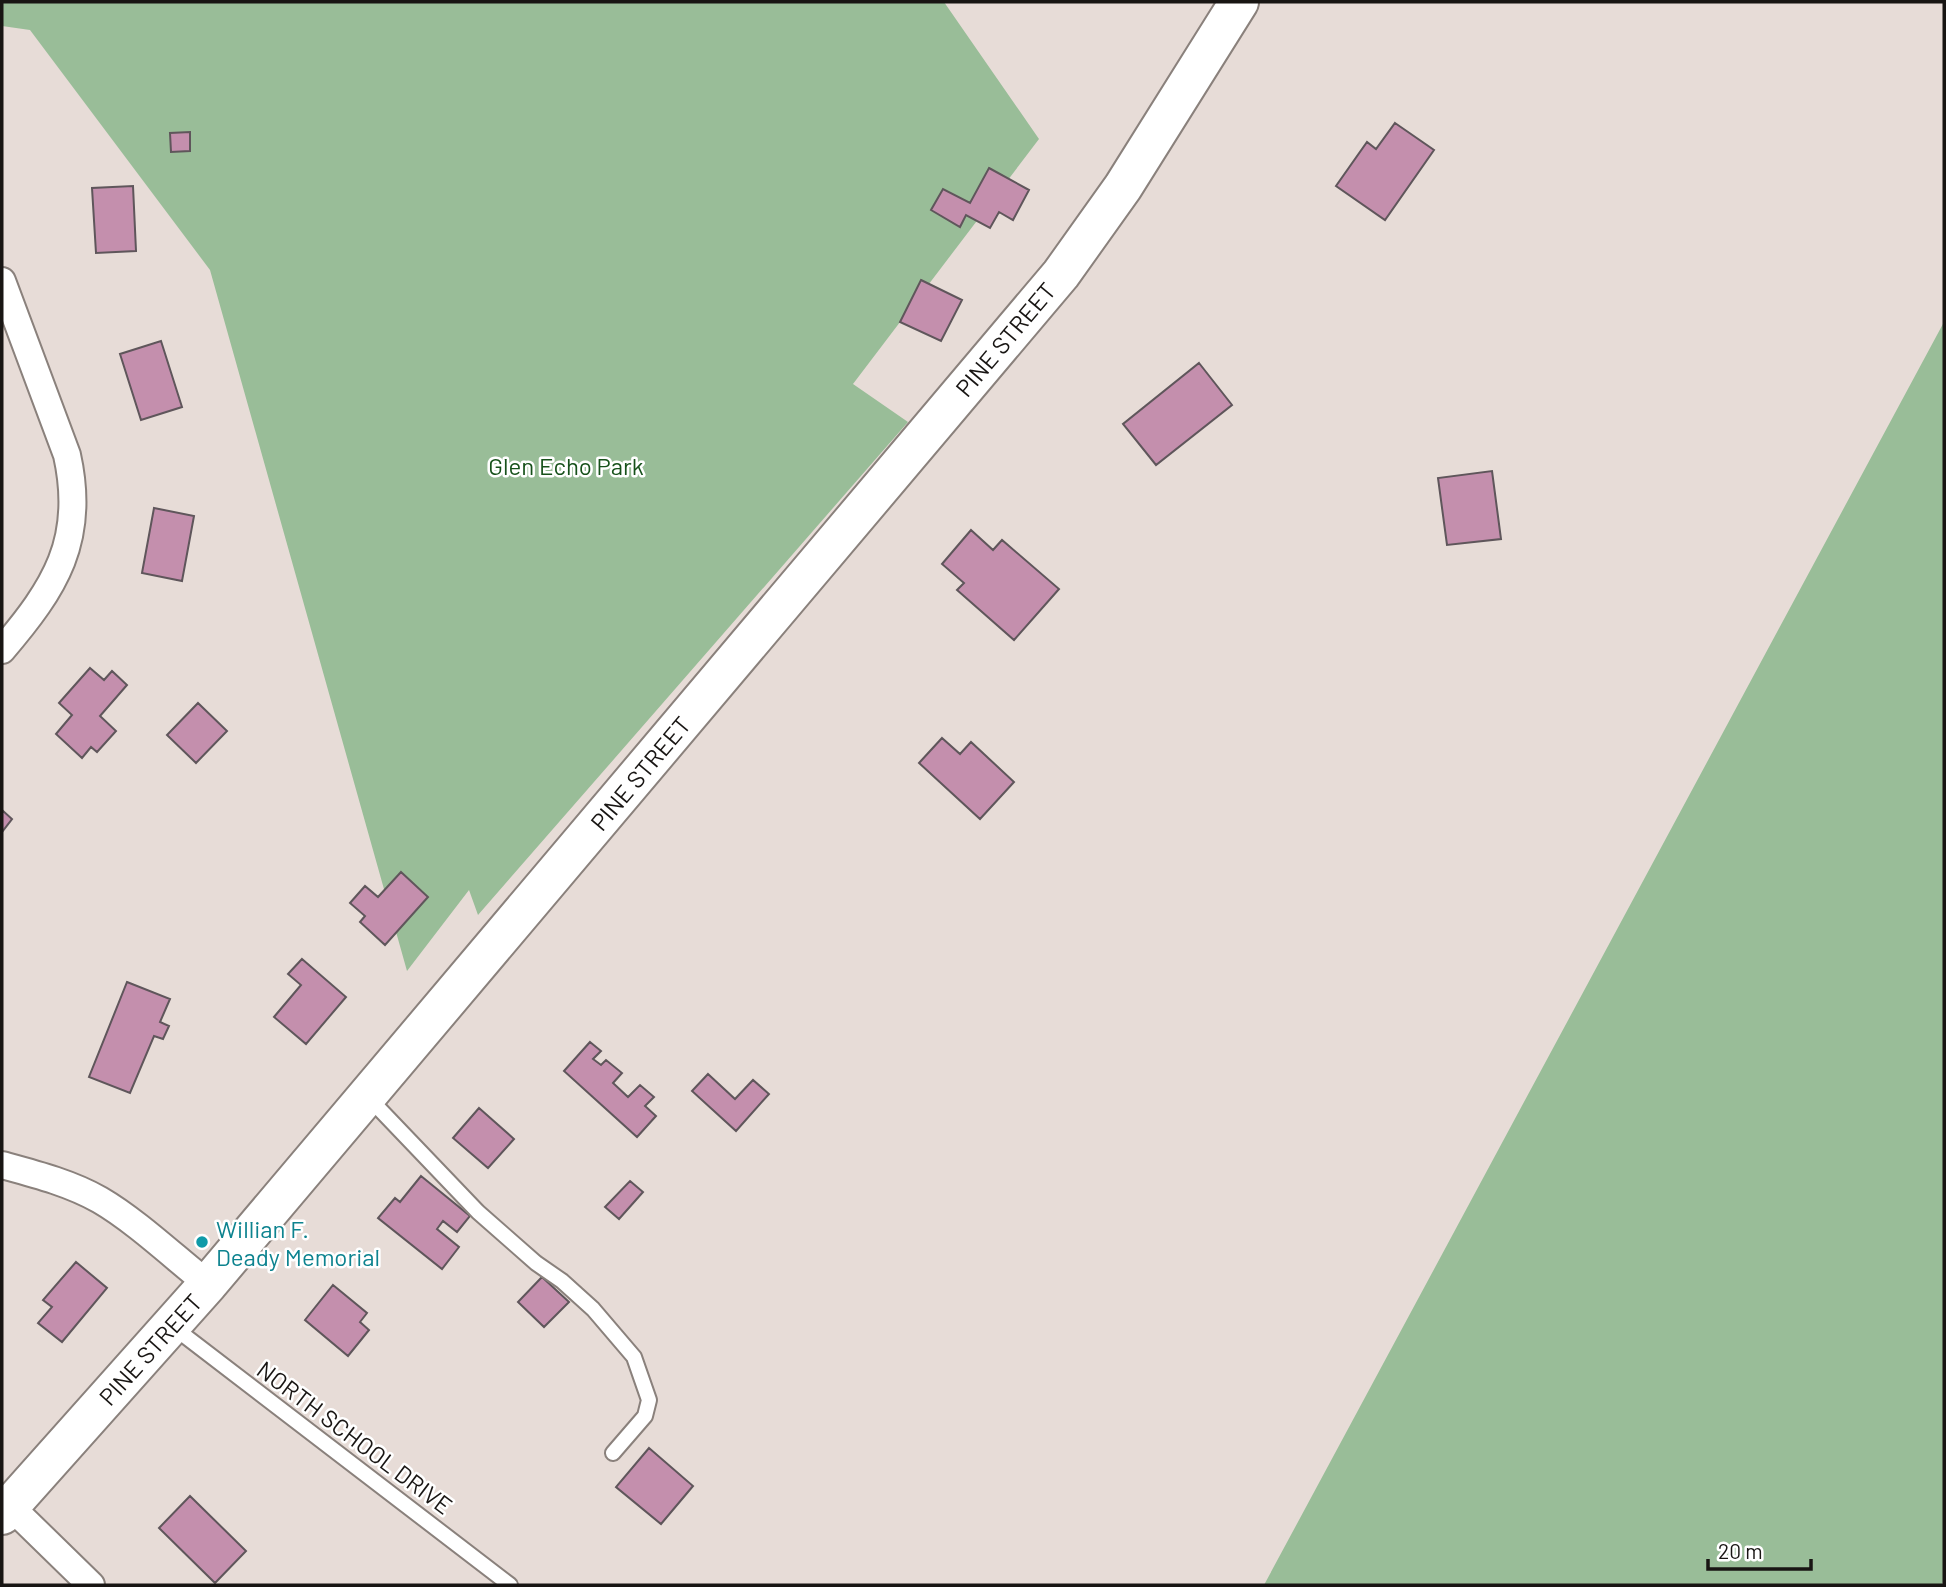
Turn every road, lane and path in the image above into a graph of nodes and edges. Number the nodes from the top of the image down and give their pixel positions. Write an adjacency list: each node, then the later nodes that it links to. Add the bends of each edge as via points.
1 (1239, 2): 4 (street, PINE STREET, via 1123,187 1060,274)
2 (2, 281): 3 (street, via 67,455 74,503 58,572)
3 (2, 650)
4 (367, 1096): 6 (street, PINE STREET); 8 (lane, via 478,1212 593,1309 634,1357 649,1400 645,1416)
5 (2, 1165): 6 (street, via 100,1200)
6 (208, 1284): 7 (street, PINE STREET)
7 (171, 1325): 9 (street, PINE STREET); 11 (lane, NORTH SCHOOL DRIVE)
8 (612, 1453)
9 (6, 1510): 10 (street)
10 (91, 1585)
11 (510, 1585)

